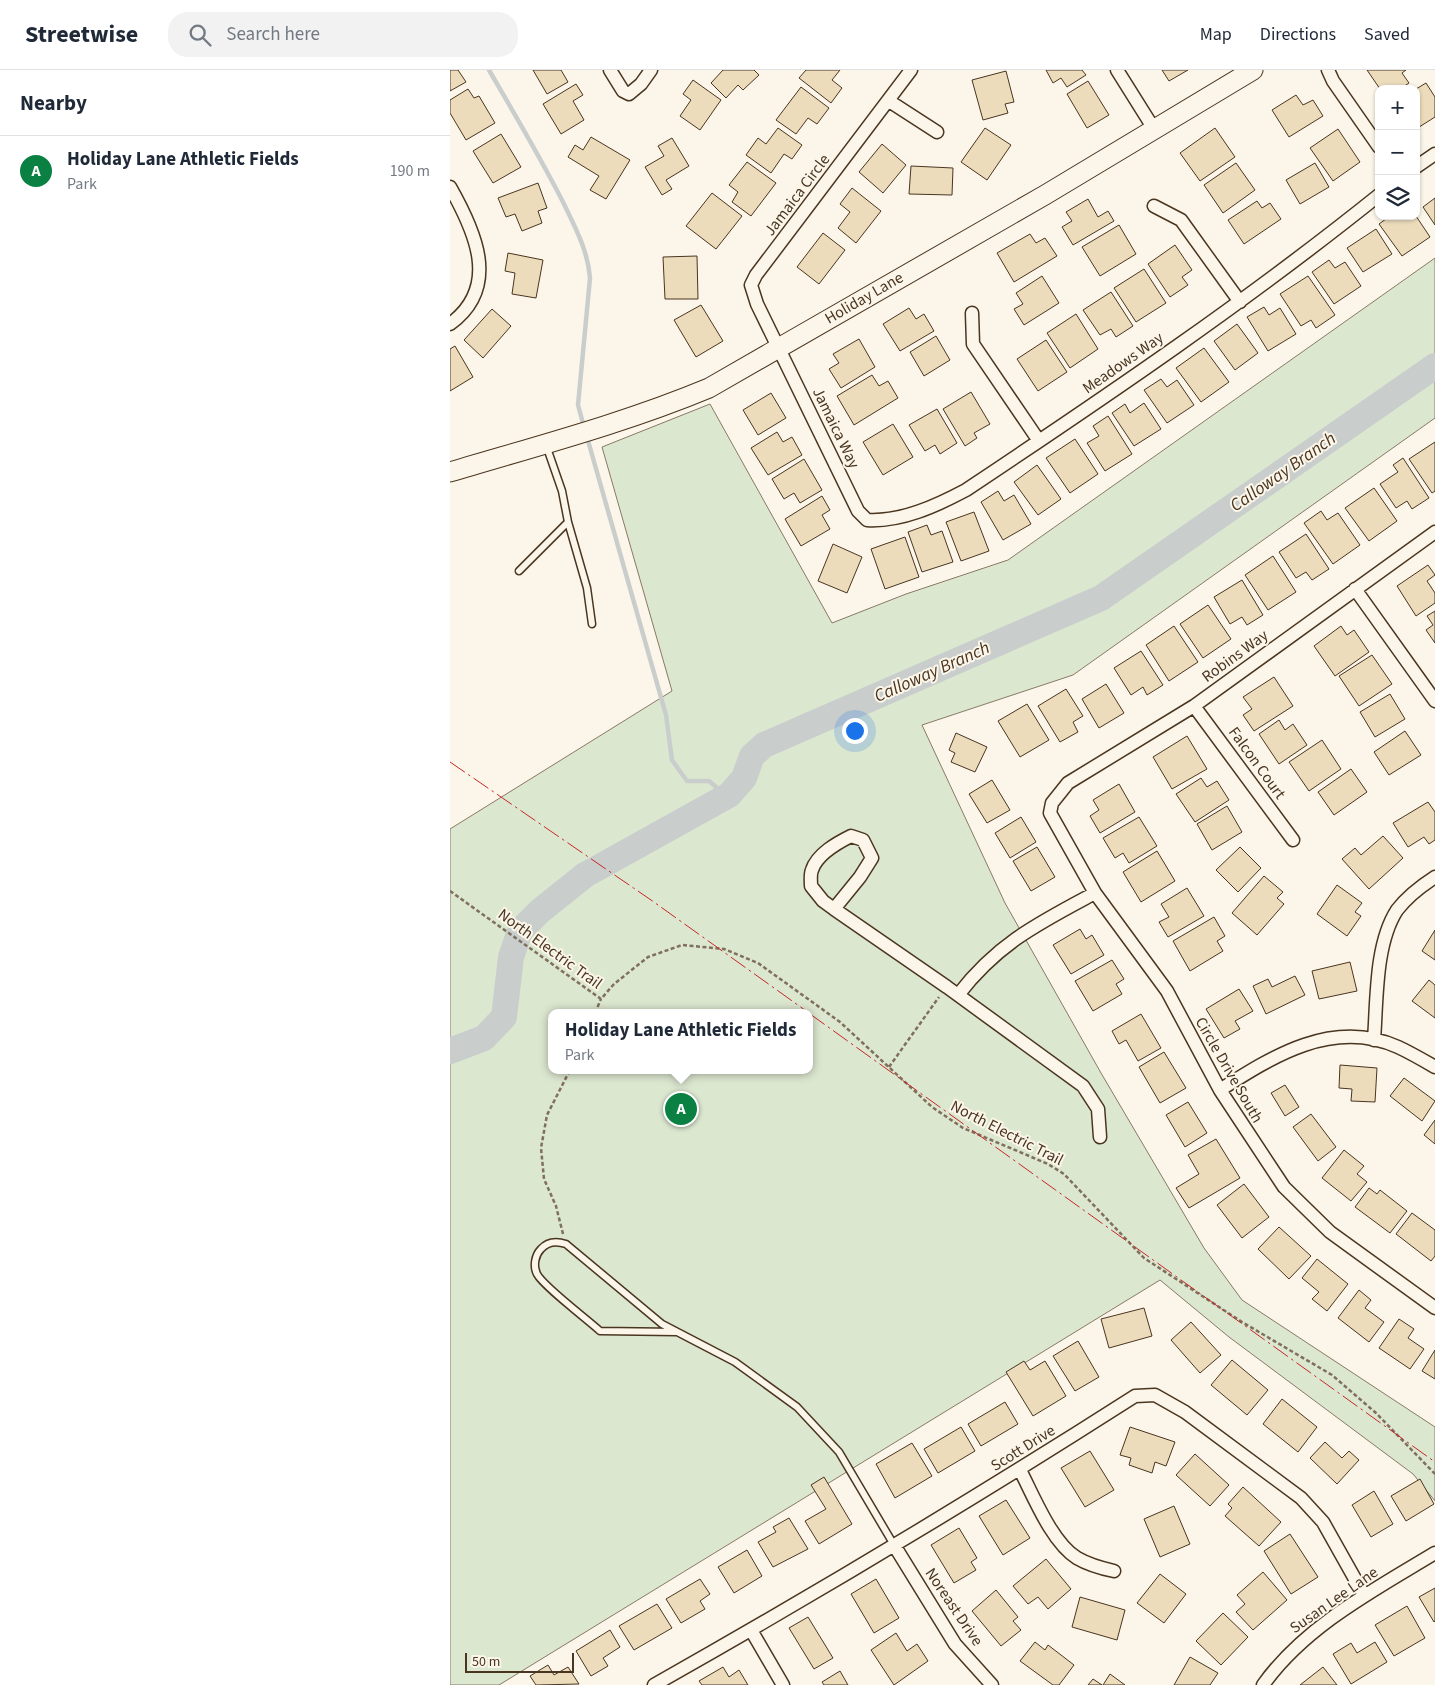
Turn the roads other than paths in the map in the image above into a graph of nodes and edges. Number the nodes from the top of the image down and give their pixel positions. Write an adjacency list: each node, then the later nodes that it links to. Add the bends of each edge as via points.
1 (610, 70): 2 (street, via 623,91 629,94)
2 (651, 70)
3 (911, 70): 7 (street, Jamaica Circle)
4 (1116, 70): 8 (street)
5 (1253, 70): 8 (street, Holiday Lane)
6 (1328, 70): 10 (street)
7 (889, 101): 9 (street); 19 (street, Jamaica Circle, via 751,284 757,304)
8 (1154, 129): 19 (street, Holiday Lane)
9 (938, 132)
10 (1375, 141)
11 (1435, 154): 12 (street)
12 (1420, 164)
13 (450, 186): 18 (street, via 468,217 480,268 471,303)
14 (1375, 198): 16 (street, Meadows Way)
15 (1154, 206): 16 (street, via 1180,220)
16 (1240, 302): 20 (street, Meadows Way)
17 (972, 312): 20 (street, via 973,344)
18 (450, 324)
19 (779, 347): 21 (street, Holiday Lane, via 708,388 675,402); 23 (street, Jamaica Way, via 858,511)
20 (1039, 442): 23 (street, Meadows Way, via 943,502 912,514 879,521)
21 (545, 444): 22 (street, Holiday Lane); 24 (lane, via 562,491)
22 (450, 472)
23 (867, 520)
24 (568, 522): 26 (lane); 28 (lane, via 587,588)
25 (1435, 532): 27 (street, Robins Way)
26 (519, 571)
27 (1355, 589): 29 (street); 30 (street, Robins Way)
28 (592, 624)
29 (1435, 701)
30 (1194, 706): 31 (street, Robins Way, via 1068,783); 32 (street, Falcon Court)
31 (1052, 803): 34 (street, Circle Drive South, via 1050,813)
32 (1292, 840)
33 (1435, 877): 37 (street, via 1396,912 1382,946)
34 (1095, 893): 36 (street, via 1031,928 989,958); 39 (street, Circle Drive South, via 1167,991)
35 (834, 909): 35 (street, via 872,858 863,840 851,836 837,842 811,870 810,886); 36 (street)
36 (958, 995): 40 (street, via 1083,1086 1098,1110)
37 (1374, 1040): 38 (street, via 1397,1046); 39 (street, via 1351,1037 1310,1043 1286,1051)
38 (1435, 1067)
39 (1220, 1090): 41 (street, Circle Drive South, via 1284,1188 1330,1232)
40 (1100, 1137)
41 (1435, 1308)
42 (677, 1332): 42 (lane, via 662,1324 566,1244 553,1242 542,1248 536,1258 537,1274 600,1330); 44 (lane, via 735,1362 796,1407 839,1452)
43 (1020, 1470): 44 (street, Scott Drive); 46 (street, via 1047,1522 1064,1546 1093,1567); 47 (street, Scott Drive, via 1135,1396 1155,1395 1184,1412 1301,1498 1323,1522)
44 (894, 1544): 48 (street, Scott Drive); 51 (street, Noreast Drive, via 955,1644)
45 (1435, 1553): 47 (street, Susan Lee Lane)
46 (1114, 1571)
47 (1364, 1595): 52 (street, Susan Lee Lane, via 1297,1645)
48 (751, 1630): 49 (street, Scott Drive); 50 (street)
49 (654, 1685)
50 (783, 1685)
51 (992, 1685)
52 (1263, 1685)

